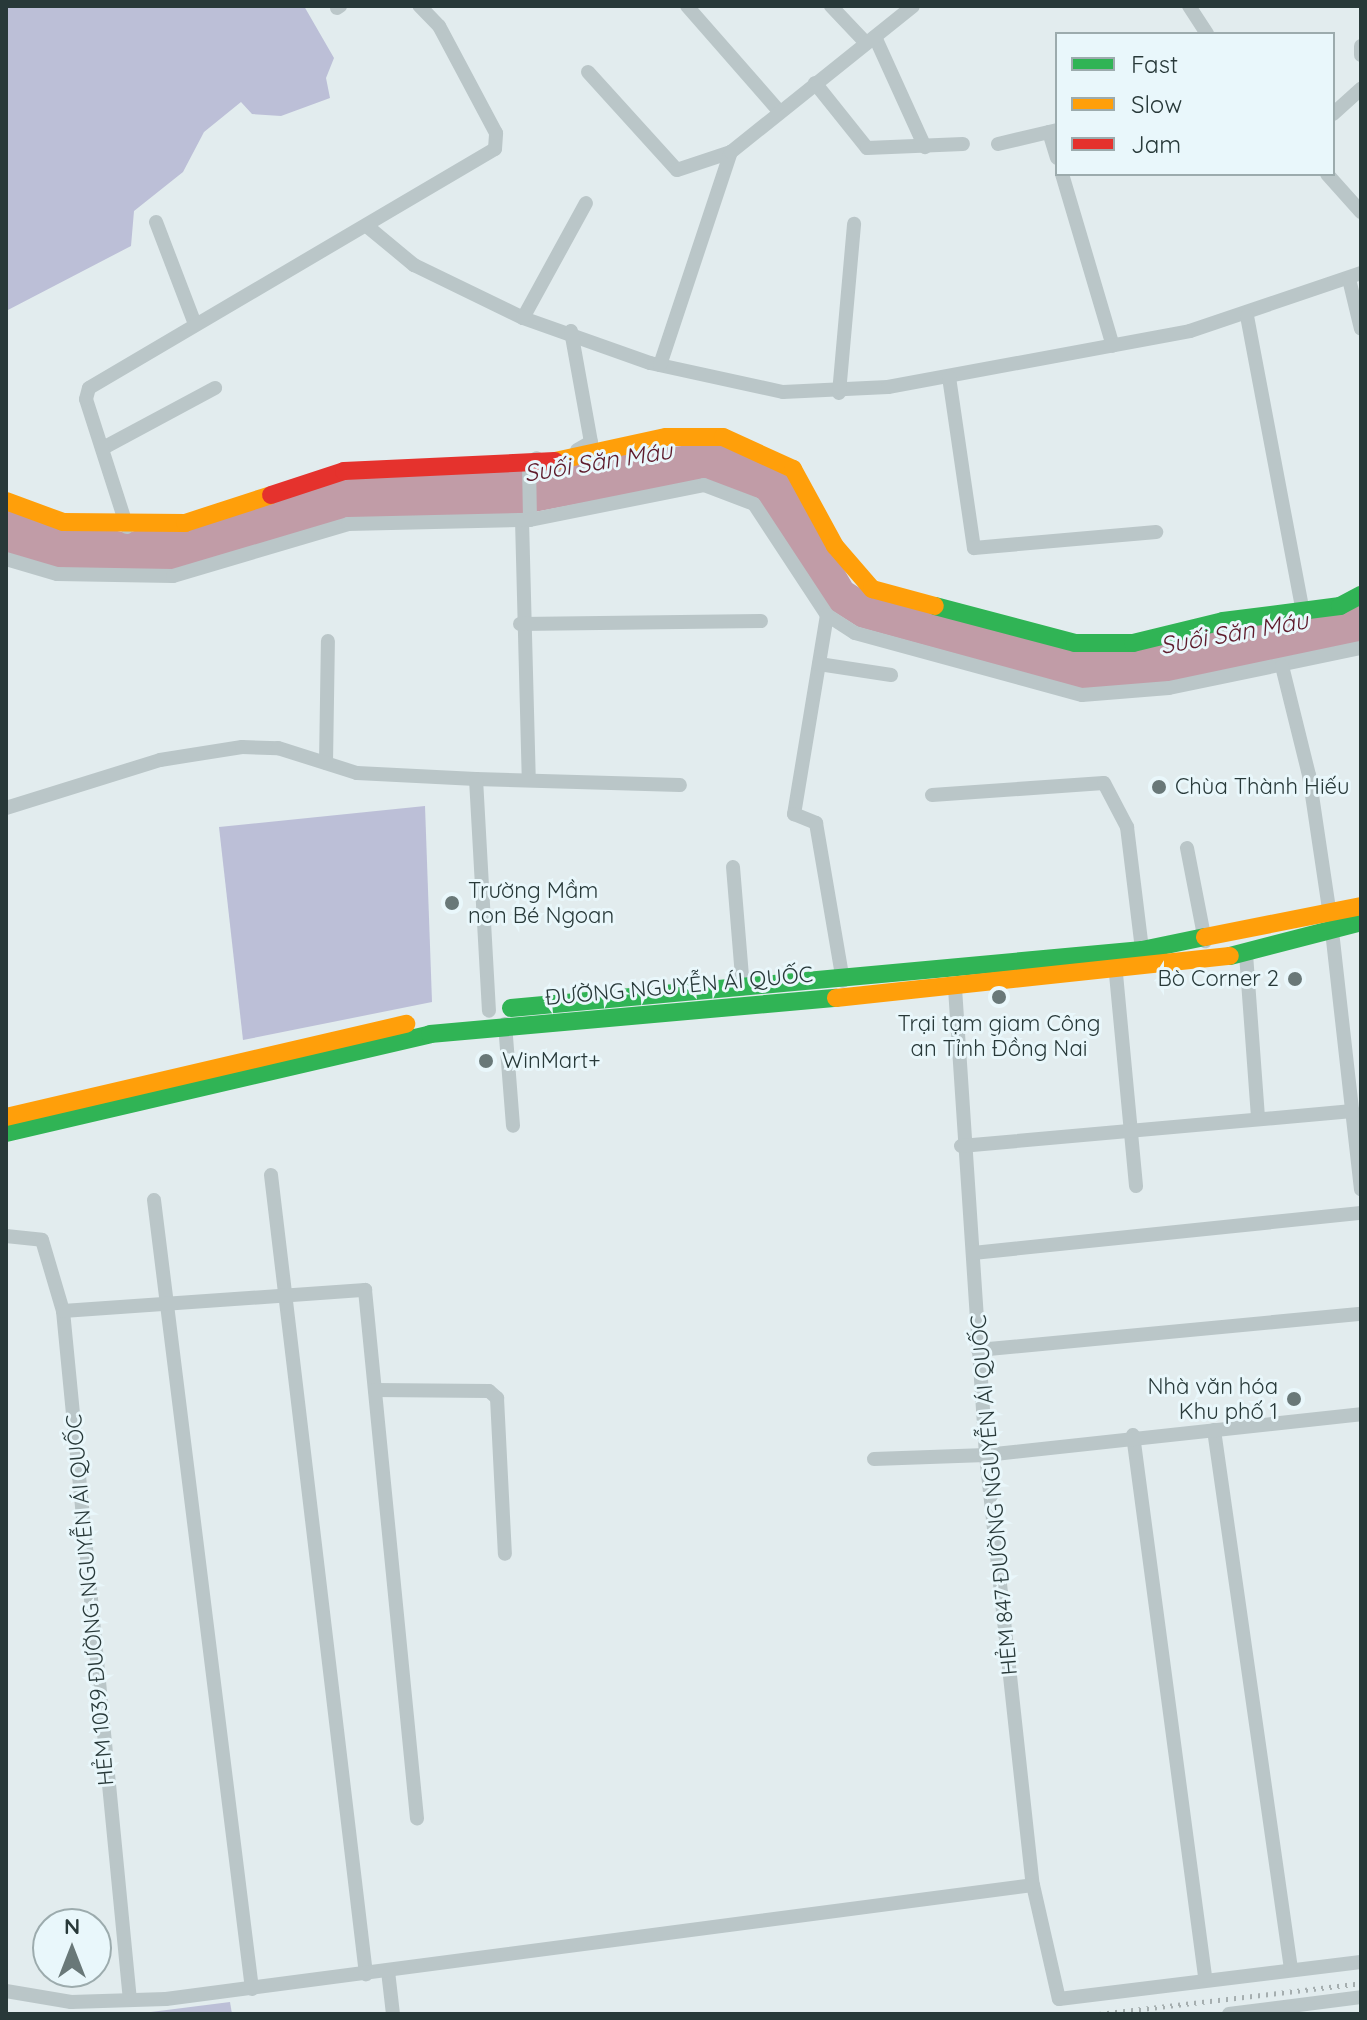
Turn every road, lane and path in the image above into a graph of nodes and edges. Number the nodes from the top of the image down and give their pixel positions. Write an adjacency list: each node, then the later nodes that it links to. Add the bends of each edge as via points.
1 (420, 6): 26 (street, via 439,26 498,143)
2 (687, 6): 13 (street)
3 (831, 6): 7 (street)
4 (913, 6): 7 (street)
5 (1189, 6): 6 (street)
6 (1206, 32)
7 (870, 40): 11 (street); 18 (street)
8 (1361, 46): 9 (street)
9 (1361, 55)
10 (588, 72): 19 (street, via 677,170)
11 (815, 83): 13 (street); 18 (street, via 867,148)
12 (1361, 89): 14 (street)
13 (779, 111): 19 (street)
14 (1335, 112)
15 (1053, 131): 17 (street)
16 (963, 144): 18 (street)
17 (998, 144)
18 (925, 147)
19 (731, 152): 34 (street)
20 (1063, 176): 33 (street)
21 (1329, 176): 23 (street)
22 (586, 203): 29 (street)
23 (1361, 212)
24 (156, 222): 30 (street)
25 (854, 224): 37 (street)
26 (368, 227): 29 (street, via 414,265); 30 (street)
27 (1355, 276): 28 (street); 31 (street)
28 (1247, 316): 33 (street); 46 (street)
29 (523, 318): 32 (street)
30 (195, 324): 38 (street, via 89,388 86,399)
31 (1361, 329)
32 (571, 331): 34 (street); 39 (street, via 586,385 590,446)
33 (1113, 346): 35 (street)
34 (660, 365): 37 (street, via 783,392)
35 (949, 377): 37 (street); 43 (street, via 974,548)
36 (215, 388): 38 (street)
37 (839, 393)
38 (105, 447): 42 (street)
39 (529, 463): 41 (street); 42 (main road, via 344,471 211,517); 46 (main road, via 666,437 723,437 793,469 842,557 872,589 1075,643 1133,643 1223,621)
40 (6, 501): 42 (main road, via 63,522)
41 (526, 520): 44 (street, via 348,524 173,576 57,574); 47 (street, via 670,487 733,491 754,504); 49 (street)
42 (127, 527)
43 (1156, 532)
44 (6, 559)
45 (1361, 595): 46 (main road)
46 (1303, 613)
47 (827, 615): 52 (street); 53 (street, via 855,633 1082,695 1115,696)
48 (761, 621): 49 (street)
49 (520, 624): 57 (street)
50 (328, 641): 55 (street)
51 (1361, 648): 53 (street)
52 (819, 664): 54 (street); 70 (street, via 794,814 816,823)
53 (1282, 666): 65 (street, via 1309,775)
54 (891, 675)
55 (326, 763): 56 (street, via 372,775); 60 (street, via 278,748 217,750)
56 (476, 779): 57 (street); 73 (street)
57 (529, 779): 58 (street)
58 (680, 785)
59 (932, 795): 67 (street, via 1104,783 1127,827)
60 (6, 808)
61 (1187, 848): 66 (street)
62 (733, 867): 72 (street)
63 (1361, 906): 65 (main road, ĐƯỜNG NGUYỄN ÁI QUỐC)
64 (1361, 922): 65 (main road, ĐƯỜNG NGUYỄN ÁI QUỐC)
65 (1331, 923): 66 (main road, ĐƯỜNG NGUYỄN ÁI QUỐC); 68 (main road, ĐƯỜNG NGUYỄN ÁI QUỐC); 74 (street)
66 (1205, 941): 67 (main road, ĐƯỜNG NGUYỄN ÁI QUỐC)
67 (1142, 950): 70 (main road, ĐƯỜNG NGUYỄN ÁI QUỐC)
68 (1246, 954): 69 (main road, ĐƯỜNG NGUYỄN ÁI QUỐC); 76 (street)
69 (1116, 974): 71 (main road, ĐƯỜNG NGUYỄN ÁI QUỐC); 78 (street)
70 (843, 981): 72 (main road, ĐƯỜNG NGUYỄN ÁI QUỐC)
71 (955, 988): 73 (main road, ĐƯỜNG NGUYỄN ÁI QUỐC); 80 (street, HẺM 847 ĐƯỜNG NGUYỄN ÁI QUỐC)
72 (743, 989): 73 (main road, ĐƯỜNG NGUYỄN ÁI QUỐC)
73 (497, 1018): 75 (main road, ĐƯỜNG NGUYỄN ÁI QUỐC, via 338,1037); 77 (street); 79 (main road, ĐƯỜNG NGUYỄN ÁI QUỐC)
74 (1352, 1111): 76 (street); 83 (street)
75 (6, 1117)
76 (1258, 1117): 78 (street)
77 (513, 1126)
78 (1132, 1129): 80 (street); 82 (street)
79 (6, 1133)
80 (961, 1146): 87 (street, HẺM 847 ĐƯỜNG NGUYỄN ÁI QUỐC)
81 (271, 1175): 88 (street)
82 (1136, 1186)
83 (1361, 1189)
84 (154, 1200): 89 (street)
85 (1361, 1213): 87 (street)
86 (6, 1236): 90 (street, HẺM 1039 ĐƯỜNG NGUYỄN ÁI QUỐC, via 42,1240)
87 (973, 1253): 92 (street, HẺM 847 ĐƯỜNG NGUYỄN ÁI QUỐC)
88 (284, 1294): 89 (street); 93 (street, via 365,1290); 105 (street)
89 (169, 1302): 90 (street); 107 (street)
90 (63, 1311): 110 (street, HẺM 1039 ĐƯỜNG NGUYỄN ÁI QUỐC)
91 (1361, 1314): 92 (street)
92 (978, 1350): 97 (street, HẺM 847 ĐƯỜNG NGUYỄN ÁI QUỐC)
93 (375, 1390): 99 (street, via 489,1391 497,1398); 100 (street)
94 (1361, 1414): 95 (street)
95 (1214, 1430): 96 (street); 103 (street)
96 (1133, 1435): 97 (street); 106 (street)
97 (986, 1455): 98 (street); 101 (street, HẺM 847 ĐƯỜNG NGUYỄN ÁI QUỐC)
98 (874, 1459)
99 (505, 1554)
100 (417, 1818)
101 (1033, 1885): 104 (street); 106 (street, HẺM 847 ĐƯỜNG NGUYỄN ÁI QUỐC, via 1059,1999)
102 (1361, 1962): 103 (street)
103 (1291, 1969): 106 (street)
104 (388, 1971): 105 (street); 111 (street)
105 (366, 1974): 107 (street)
106 (1205, 1976)
107 (252, 1989): 110 (street)
108 (6, 1991): 110 (street, via 71,2002)
109 (1361, 1997): 112 (street)
110 (130, 2000)
111 (393, 2014)
112 (1229, 2014)

